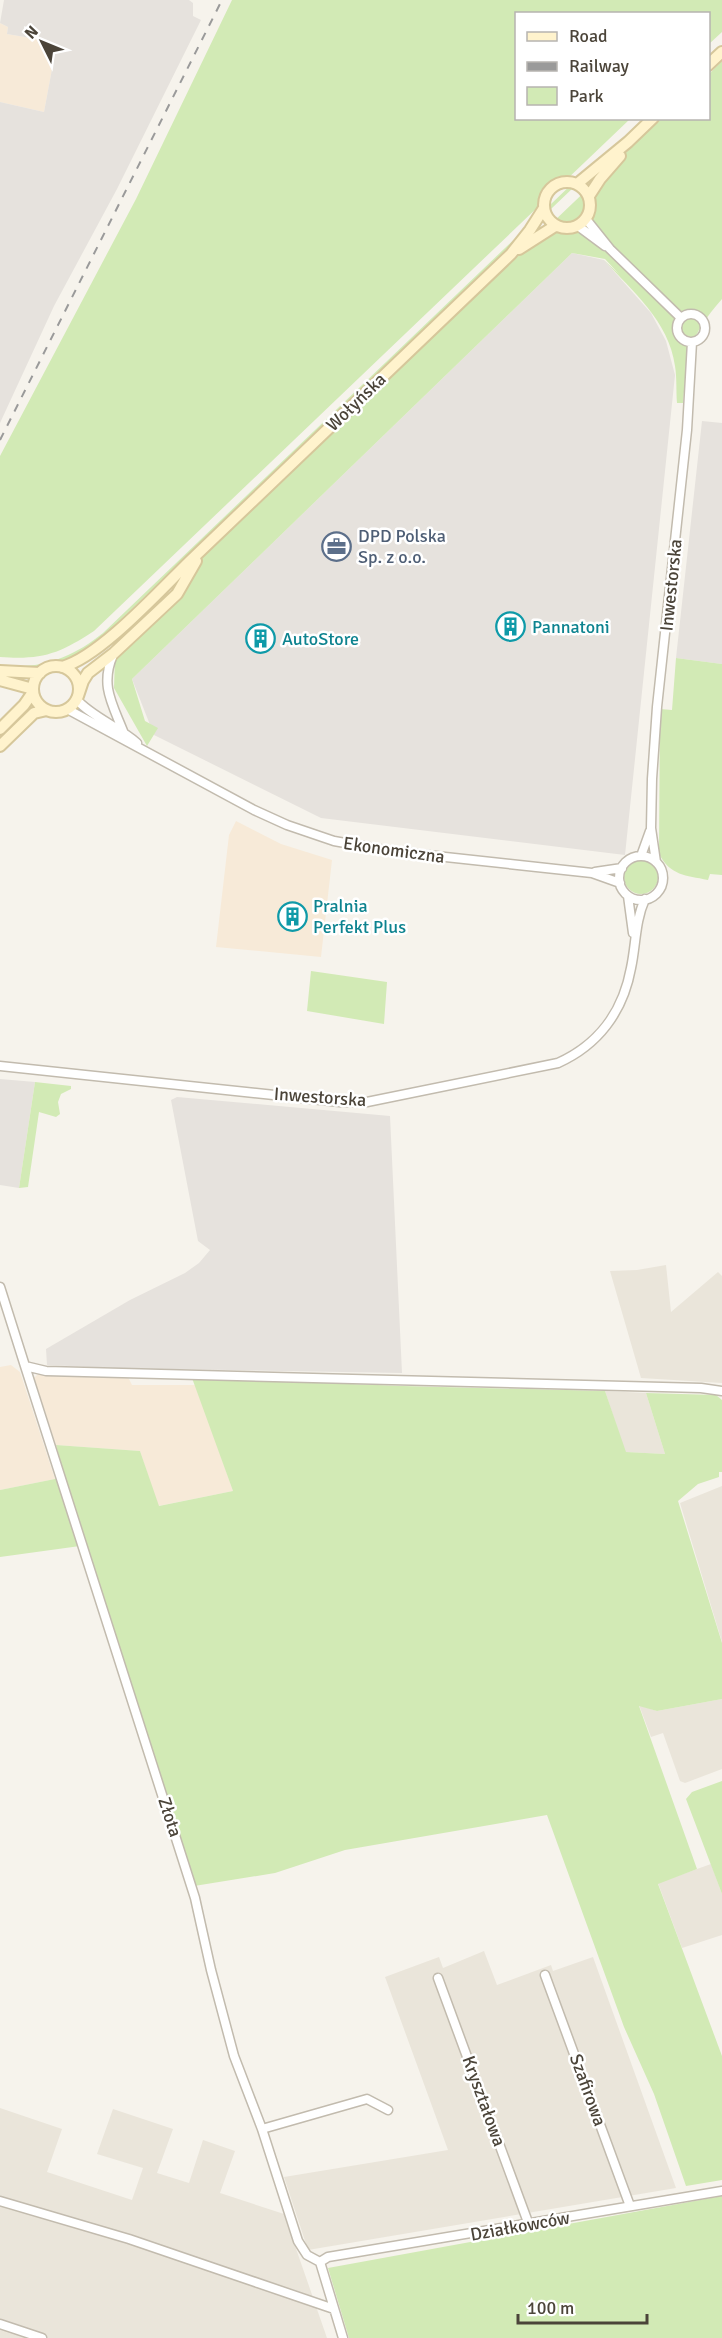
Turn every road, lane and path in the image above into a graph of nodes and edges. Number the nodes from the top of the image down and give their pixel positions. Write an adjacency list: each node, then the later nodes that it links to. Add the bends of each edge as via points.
1 (722, 52): 2 (main road)
2 (710, 63)
3 (650, 120): 4 (main road)
4 (628, 142): 5 (main road); 6 (main road)
5 (577, 184): 6 (main road); 7 (main road, via 556,185 548,192)
6 (589, 196): 8 (main road, via 590,208)
7 (544, 208): 9 (main road); 10 (main road, Wołyńska)
8 (582, 223): 9 (main road, via 566,229); 11 (street)
9 (555, 226): 10 (main road, Wołyńska)
10 (511, 254): 13 (main road, Wołyńska)
11 (681, 318): 12 (street, via 678,334); 12 (street, via 693,314 703,320 705,333)
12 (692, 342): 27 (street, Inwestorska, via 687,430 657,707)
13 (202, 550): 14 (main road, Wołyńska, via 177,594); 15 (main road, Wołyńska, via 107,640)
14 (114, 653): 20 (main road, Wołyńska, via 88,673); 24 (street, via 106,680 110,701)
15 (62, 667): 17 (main road); 20 (main road, via 77,680)
16 (0, 671): 17 (main road)
17 (40, 673): 19 (main road)
18 (0, 680): 19 (main road)
19 (33, 690): 22 (main road, via 38,704); 23 (main road)
20 (77, 698): 21 (main road); 24 (street, Ekonomiczna, via 87,709)
21 (66, 709): 22 (main road); 26 (street, Ekonomiczna)
22 (47, 710): 25 (main road, via 34,713)
23 (0, 729)
24 (124, 731): 26 (street, Ekonomiczna)
25 (0, 746)
26 (144, 749): 31 (street, Ekonomiczna, via 255,810 334,841 390,852)
27 (651, 828): 28 (street, Inwestorska); 29 (street, Inwestorska)
28 (641, 856): 29 (street); 30 (street, via 630,859)
29 (656, 862): 34 (street, via 663,882 657,893)
30 (622, 868): 31 (street, Ekonomiczna); 32 (street)
31 (592, 873): 32 (street, Ekonomiczna)
32 (620, 883): 33 (street)
33 (628, 896): 34 (street); 35 (street, Inwestorska)
34 (645, 899): 35 (street, Inwestorska)
35 (634, 942): 36 (street, Inwestorska, via 625,994 607,1025 575,1056 558,1064 388,1100 340,1102)
36 (0, 1066)
37 (0, 1287): 38 (street, Złota)
38 (25, 1366): 39 (street, via 46,1371); 43 (street, Złota, via 195,1898 234,2056)
39 (722, 1391)
40 (546, 1975): 46 (street, Szafirowa)
41 (438, 1978): 47 (street, Kryształowa)
42 (388, 2110): 43 (street, via 367,2099)
43 (262, 2129): 48 (street, Złota, via 298,2241 307,2254)
44 (722, 2191): 46 (street, Działkowców)
45 (0, 2201): 49 (street, via 129,2239)
46 (630, 2206): 47 (street, Działkowców)
47 (529, 2225): 48 (street, Działkowców, via 328,2257)
48 (320, 2262): 49 (street)
49 (334, 2309): 52 (street)
50 (0, 2324): 51 (street)
51 (42, 2338)
52 (344, 2338)

